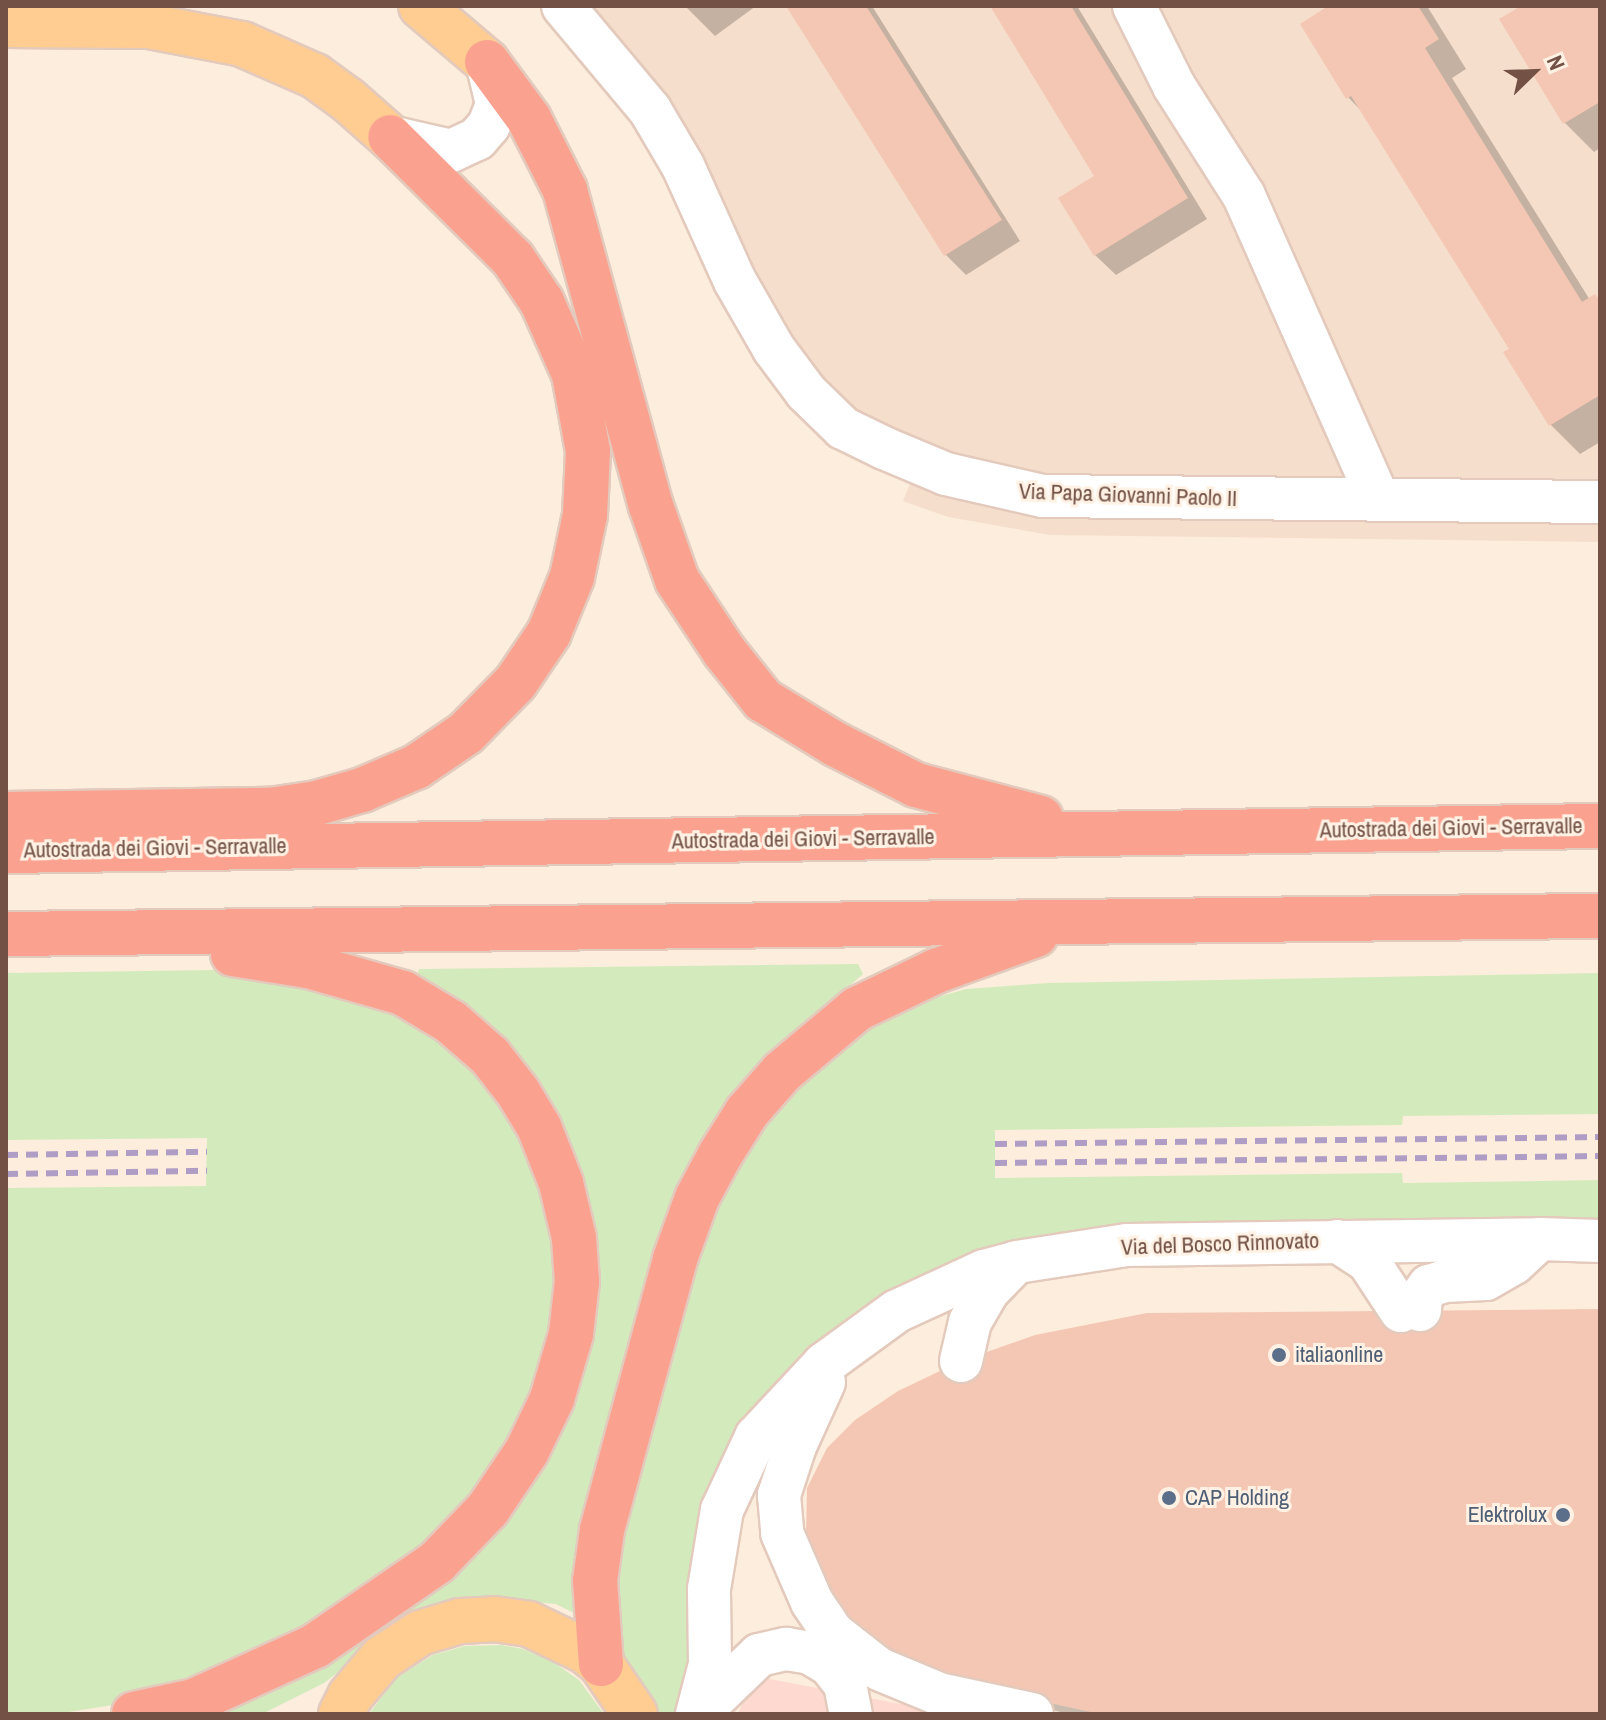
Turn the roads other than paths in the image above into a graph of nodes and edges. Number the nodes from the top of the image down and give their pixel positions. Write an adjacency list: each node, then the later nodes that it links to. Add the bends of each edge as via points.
1 (421, 6): 5 (main road)
2 (563, 6): 7 (street, Via Papa Giovanni Paolo II, via 650,110 774,349 806,392 843,428 946,474 1043,496)
3 (1134, 6): 7 (street, via 1174,86 1244,196)
4 (6, 25): 6 (main road, via 148,26 242,44 315,76)
5 (487, 62): 6 (street, via 497,104 477,139 451,151); 11 (highway, via 529,119 565,190 651,506 677,580 763,700 916,785)
6 (390, 137): 9 (highway, via 513,259 542,302 570,362 586,425 586,502 576,564 549,633 509,691 466,733 416,767 362,790 270,810)
7 (1378, 499): 8 (street, Via Papa Giovanni Paolo II)
8 (1600, 502)
9 (6, 814)
10 (1600, 826): 11 (highway, Autostrada dei Giovi - Serravalle)
11 (1110, 834): 12 (highway, Autostrada dei Giovi - Serravalle)
12 (6, 851)
13 (1600, 916): 14 (highway)
14 (1068, 923): 15 (highway); 23 (highway, via 936,971 857,1009 804,1051 747,1112 697,1198 656,1321 602,1530 595,1581)
15 (104, 933): 16 (highway); 25 (highway, via 355,977 403,993 451,1022 490,1056 539,1127 561,1183 577,1281 571,1334 556,1386 527,1451 488,1509 437,1562 315,1646 194,1701)
16 (6, 934)
17 (1540, 1239): 18 (street, Via del Bosco Rinnovato); 18 (street, via 1486,1279 1429,1286 1411,1310 1368,1261); 19 (street, Via del Bosco Rinnovato)
18 (1337, 1241): 20 (street, Via del Bosco Rinnovato, via 1127,1245)
19 (1600, 1241)
20 (1017, 1262): 21 (street, Via del Bosco Rinnovato, via 931,1293); 22 (street, via 988,1291 970,1322)
21 (859, 1337): 28 (street, Via del Bosco Rinnovato, via 824,1364 756,1437 722,1510 709,1589 710,1664); 30 (street, Via del Bosco Rinnovato, via 818,1390 779,1495 782,1533 812,1602 833,1633 879,1669 939,1694)
22 (961, 1361)
23 (601, 1664): 24 (main road, via 529,1624 460,1621 420,1633 382,1658); 27 (main road)
24 (345, 1705): 26 (main road)
25 (134, 1714)
26 (310, 1714)
27 (635, 1714)
28 (697, 1714): 29 (street, via 759,1655 786,1649 810,1653 830,1665 845,1684)
29 (851, 1714)
30 (1032, 1714)

